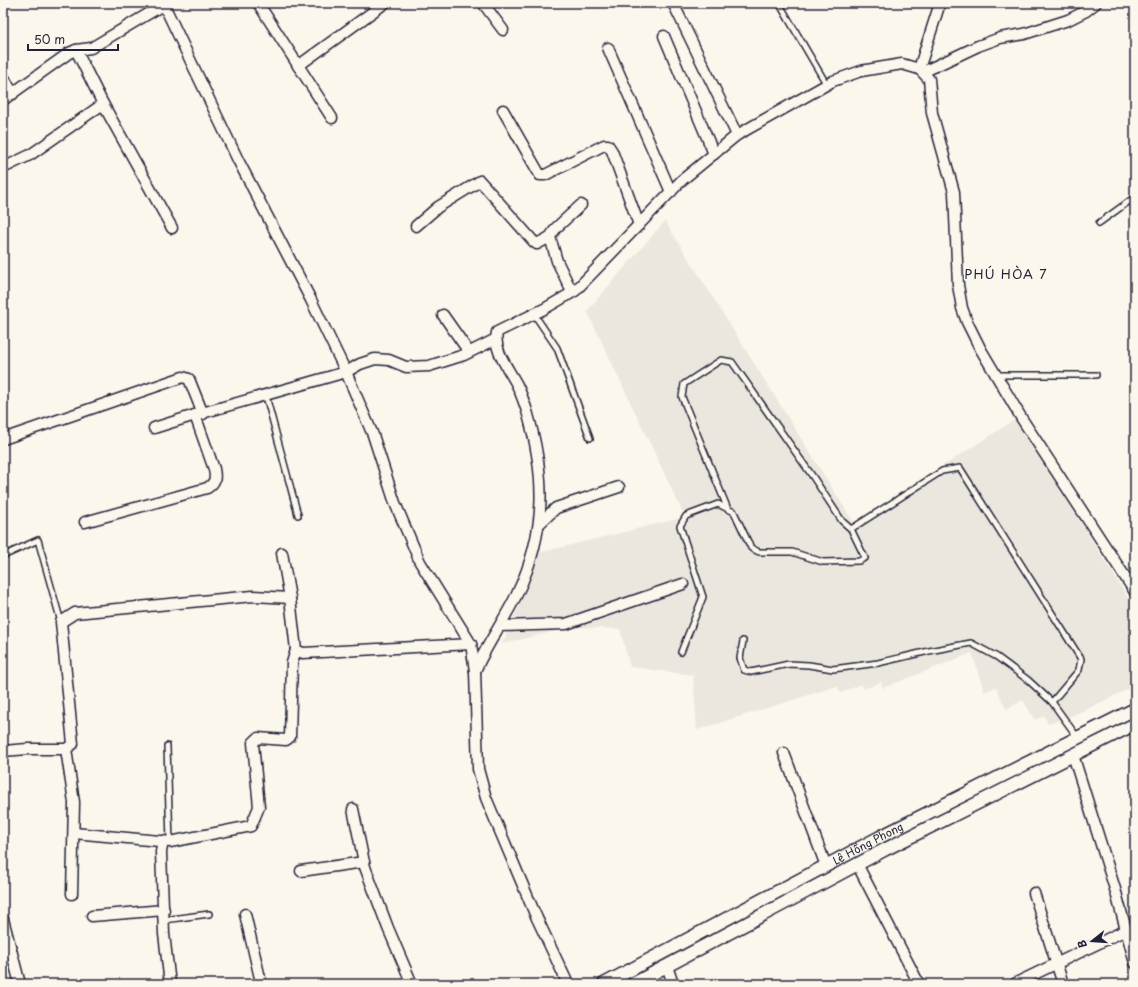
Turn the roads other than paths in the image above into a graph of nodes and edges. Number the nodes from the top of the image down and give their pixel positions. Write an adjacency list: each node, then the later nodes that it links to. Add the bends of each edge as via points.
1 (258, 3): 13 (street)
2 (385, 3): 13 (street)
3 (483, 3): 9 (street)
4 (673, 3): 22 (street)
5 (779, 3): 16 (lane)
6 (940, 3): 14 (street)
7 (1096, 3): 14 (street, via 1068,20 1024,34 1000,38)
8 (164, 4): 12 (street, via 91,48); 38 (street, via 238,160)
9 (503, 30)
10 (664, 36): 23 (street)
11 (608, 48): 25 (street)
12 (76, 50): 17 (street); 19 (street)
13 (298, 66): 21 (street)
14 (921, 70): 16 (street, via 902,64 887,66 861,71); 39 (street, via 930,79 932,113 954,192 958,285 962,308 973,335)
15 (3, 76): 17 (street)
16 (827, 85): 22 (street)
17 (13, 94): 18 (street)
18 (3, 100)
19 (103, 104): 24 (street, via 30,155); 31 (street)
20 (503, 110): 29 (street, via 540,175 545,175 608,145)
21 (332, 118)
22 (737, 135): 23 (street)
23 (714, 154): 25 (street)
24 (3, 168)
25 (671, 192): 29 (street)
26 (1135, 197): 28 (lane)
27 (581, 205): 32 (street)
28 (1099, 223)
29 (639, 225): 33 (street)
30 (416, 226): 32 (street, via 438,207 480,182 534,242 537,244)
31 (172, 228)
32 (550, 237): 33 (street, via 557,261)
33 (572, 292): 34 (street)
34 (534, 314): 36 (street, via 497,332); 44 (lane, via 557,348)
35 (443, 315): 37 (street)
36 (496, 339): 37 (street); 50 (street, via 518,386 537,449 541,511)
37 (469, 352): 38 (street, via 429,366 406,367 389,360 376,359)
38 (346, 372): 41 (street); 60 (street, via 373,435 395,502 420,562)
39 (996, 375): 40 (lane); 55 (street)
40 (1096, 375)
41 (266, 396): 42 (street); 48 (lane)
42 (199, 415): 43 (street); 45 (street, via 189,379 183,377); 49 (street, via 216,477 214,483 207,488)
43 (154, 428)
44 (590, 438)
45 (3, 439)
46 (619, 487): 50 (street, via 556,508)
47 (727, 507): 51 (lane, via 734,512 751,548 759,552 792,552 823,562 859,561 865,558); 51 (lane, via 682,397 684,384 721,360 732,362 842,521); 62 (lane, via 718,504 686,516 680,526 703,597)
48 (298, 515)
49 (85, 522)
50 (539, 524): 58 (street, via 526,572)
51 (851, 528): 64 (lane, via 942,471 960,468 1081,659 1079,670)
52 (282, 553): 56 (street)
53 (3, 556): 57 (lane, via 38,540)
54 (683, 584): 58 (street, via 566,624)
55 (1135, 592)
56 (290, 598): 57 (street, via 253,596 75,613); 61 (street)
57 (61, 622): 69 (street, via 73,744)
58 (500, 626): 63 (street, via 484,650)
59 (743, 641): 64 (lane, via 740,658 744,670 750,672 789,664 833,669 878,663 971,644 997,657)
60 (471, 644): 61 (street, via 365,651 303,653); 63 (street)
61 (296, 650): 75 (street, via 292,662 290,738 258,738 252,744 259,807 251,826)
62 (682, 652)
63 (475, 671): 97 (street, via 478,769 486,798)
64 (1052, 702): 67 (lane)
65 (1135, 709): 67 (street, Lê Hồng Phong)
66 (1135, 724): 72 (street, Lê Hồng Phong)
67 (1078, 738): 76 (street, Lê Hồng Phong)
68 (168, 746): 75 (lane)
69 (66, 749): 70 (street, via 28,748); 74 (street, via 74,802)
70 (3, 751)
71 (784, 753): 79 (street)
72 (1073, 756): 78 (street, Lê Hồng Phong); 88 (street)
73 (353, 809): 77 (street)
74 (74, 833): 75 (street); 82 (street)
75 (166, 842): 85 (street, via 161,852)
76 (852, 852): 78 (street); 79 (street, Lê Hồng Phong)
77 (364, 862): 80 (street); 96 (street)
78 (858, 864): 91 (street, Lê Hồng Phong); 101 (street)
79 (826, 866): 98 (street, Lê Hồng Phong)
80 (301, 871)
81 (1034, 893): 90 (street)
82 (72, 894)
83 (209, 914): 85 (lane)
84 (245, 914): 95 (street, via 260,978)
85 (164, 915): 86 (street); 94 (street)
86 (92, 916)
87 (3, 919): 93 (street)
88 (1126, 930): 89 (street); 90 (street)
89 (1135, 963)
90 (1057, 964): 92 (street); 102 (street)
91 (667, 966): 99 (street, Lê Hồng Phong); 100 (street)
92 (1016, 983)
93 (20, 984)
94 (170, 984)
95 (259, 984)
96 (412, 984)
97 (568, 984)
98 (604, 984)
99 (633, 984)
100 (673, 984)
101 (919, 984)
102 (1062, 984)

